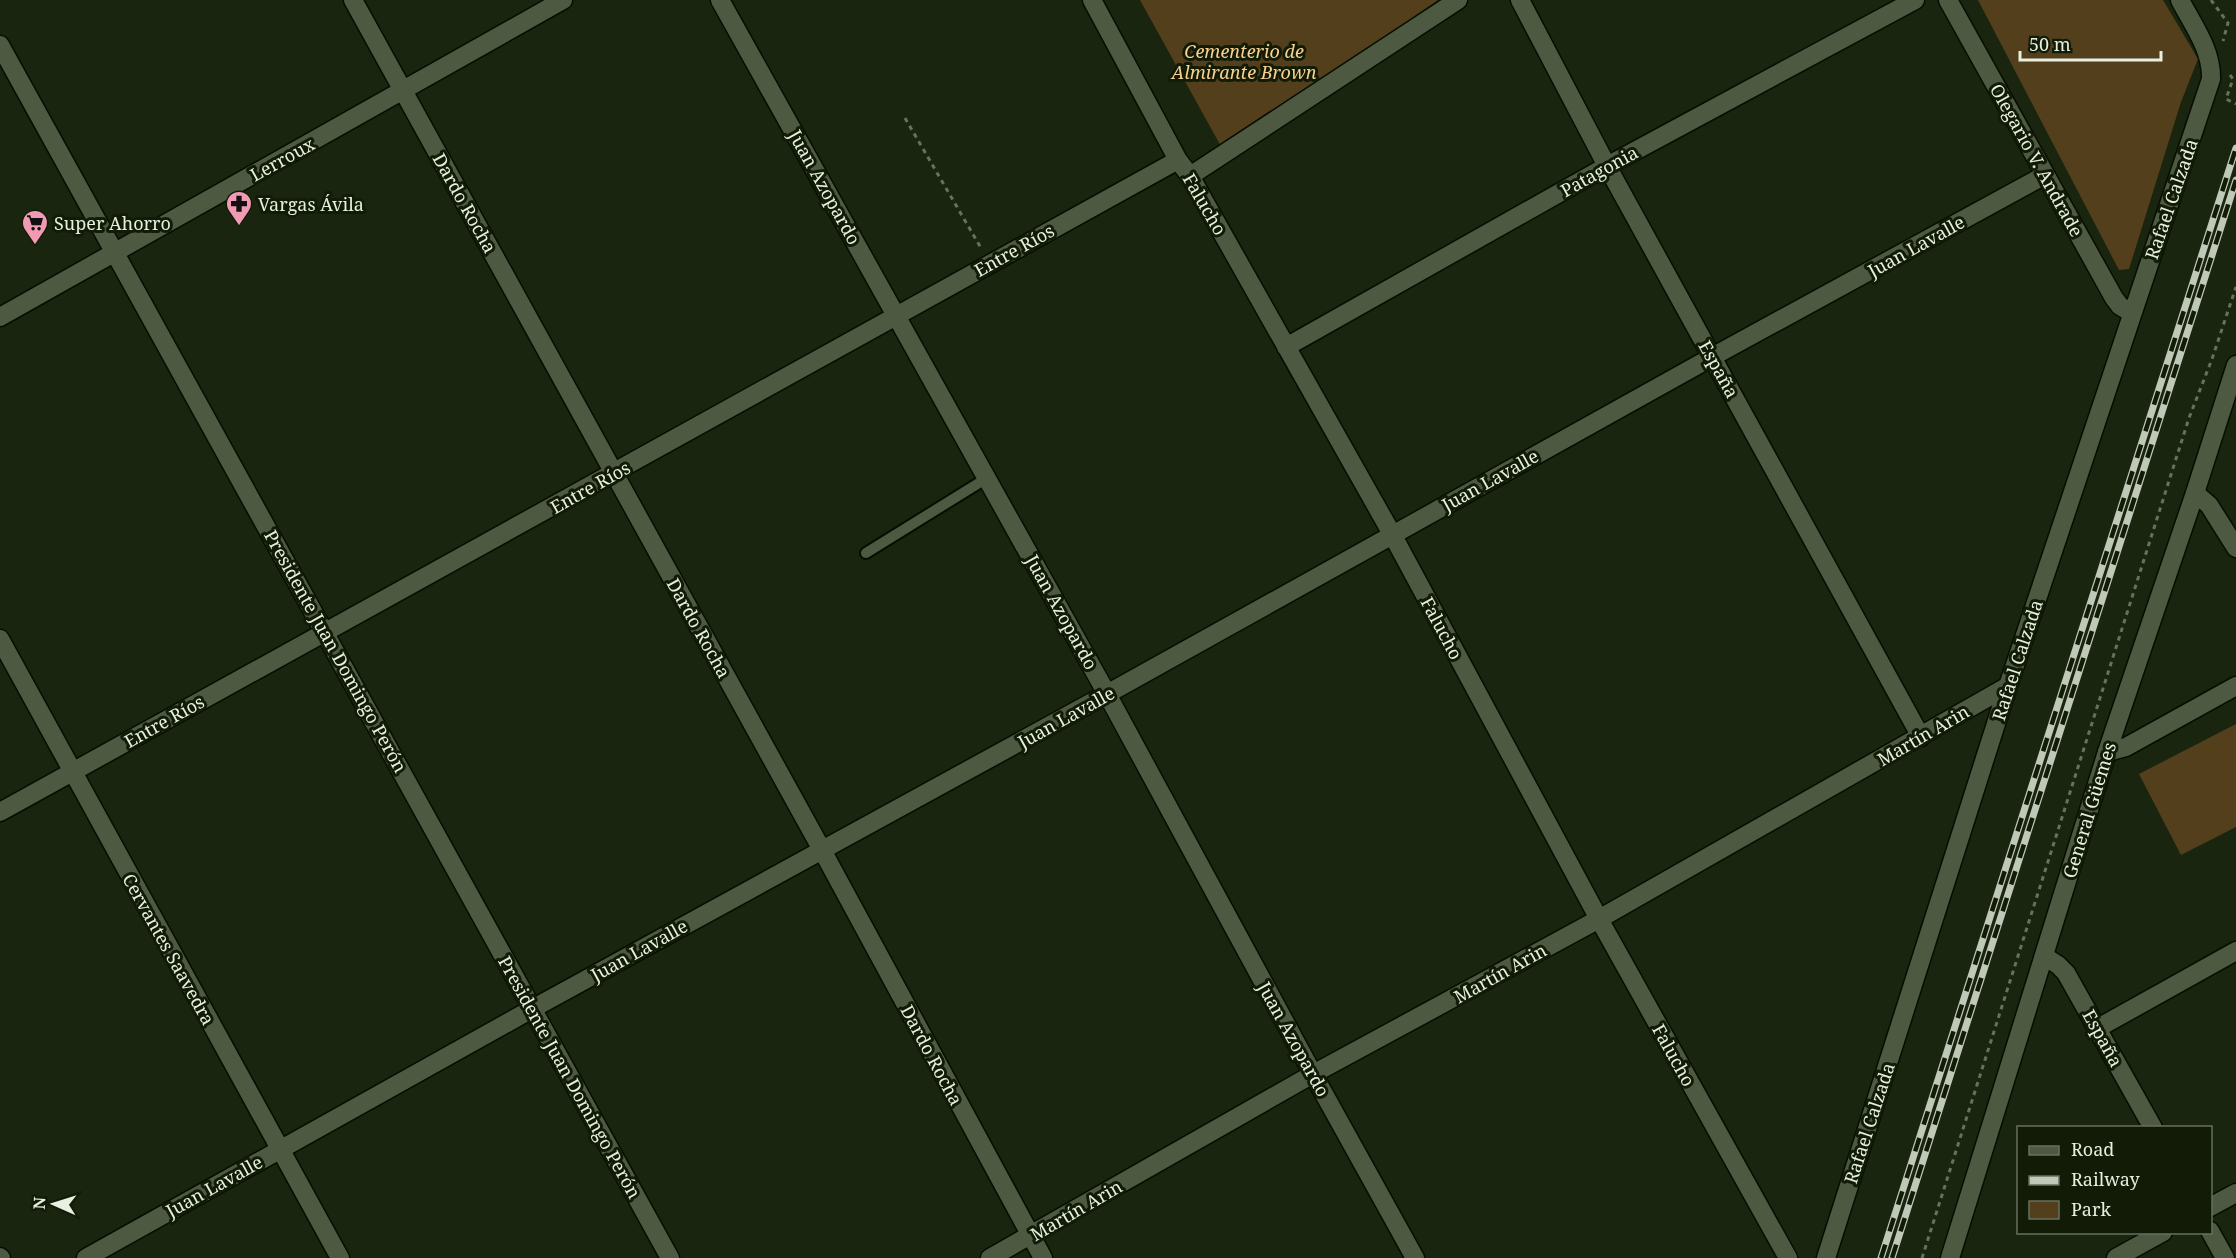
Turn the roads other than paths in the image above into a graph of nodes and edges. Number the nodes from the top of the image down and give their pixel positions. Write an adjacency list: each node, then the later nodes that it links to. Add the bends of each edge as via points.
1 (353, 0): 11 (street, Dardo Rocha)
2 (563, 0): 11 (street, Lerroux)
3 (720, 0): 18 (street, Juan Azopardo)
4 (1092, 0): 12 (street, Falucho)
5 (1458, 0): 15 (street)
6 (1520, 0): 13 (street, España)
7 (1915, 0): 13 (street, Patagonia)
8 (1948, 0): 14 (street, Olegario V. Andrade)
9 (2180, 0): 17 (street, Rafael Calzada, via 2208,54 2211,79)
10 (0, 45): 16 (street, Presidente Juan Domingo Perón)
11 (403, 91): 16 (street, Lerroux); 23 (street, Dardo Rocha)
12 (1179, 160): 15 (street, Falucho); 18 (street, Entre Ríos)
13 (1607, 166): 20 (street, Patagonia); 21 (street, España)
14 (2045, 175): 17 (street, Olegario V. Andrade, via 2114,298); 21 (street, Juan Lavalle)
15 (1190, 176): 20 (street, Falucho)
16 (115, 253): 19 (street, Lerroux); 29 (street, Presidente Juan Domingo Perón)
17 (2132, 313): 31 (street, Rafael Calzada)
18 (896, 316): 23 (street, Entre Ríos); 24 (street, Juan Azopardo)
19 (0, 317)
20 (1286, 347): 26 (street, Falucho)
21 (1712, 357): 26 (street, Juan Lavalle); 34 (street, España)
22 (2236, 364): 25 (street, General Güemes)
23 (614, 474): 29 (street, Entre Ríos); 38 (street, Dardo Rocha)
24 (987, 478): 28 (lane); 33 (street, Juan Azopardo)
25 (2195, 493): 27 (street, via 2209,505); 35 (street, General Güemes)
26 (1392, 534): 33 (street, Juan Lavalle); 39 (street, Falucho)
27 (2236, 548)
28 (866, 553)
29 (326, 632): 36 (street, Entre Ríos); 42 (street, Presidente Juan Domingo Perón)
30 (0, 639): 36 (street, Cervantes Saavedra)
31 (2008, 686): 34 (street, Martín Arin); 59 (street, Rafael Calzada)
32 (2236, 686): 35 (street, via 2126,747)
33 (1107, 694): 38 (street, Juan Lavalle); 44 (street, Juan Azopardo)
34 (1921, 737): 39 (street, Martín Arin)
35 (2107, 752): 41 (street, General Güemes)
36 (72, 771): 37 (street, Entre Ríos); 46 (street, Cervantes Saavedra)
37 (0, 812)
38 (822, 850): 42 (street, Juan Lavalle); 51 (street, Dardo Rocha)
39 (1599, 919): 44 (street, Martín Arin); 58 (street, Falucho)
40 (2236, 951): 43 (street)
41 (2044, 956): 43 (street, España, via 2066,973); 60 (street, General Güemes)
42 (532, 1009): 46 (street, Juan Lavalle); 54 (street, Presidente Juan Domingo Perón)
43 (2098, 1028): 45 (street, España)
44 (1313, 1074): 51 (street, Martín Arin); 57 (street, Juan Azopardo)
45 (2152, 1126)
46 (279, 1150): 52 (street, Juan Lavalle); 53 (street, Cervantes Saavedra)
47 (2236, 1192): 48 (street)
48 (2212, 1206)
49 (2212, 1233): 62 (street)
50 (2161, 1234): 61 (street)
51 (1031, 1236): 55 (street, Martín Arin); 56 (street, Dardo Rocha)
52 (86, 1258)
53 (340, 1258)
54 (670, 1258)
55 (990, 1258)
56 (1043, 1258)
57 (1415, 1258)
58 (1788, 1258)
59 (1826, 1258)
60 (1950, 1258)
61 (2116, 1258)
62 (2225, 1258)

